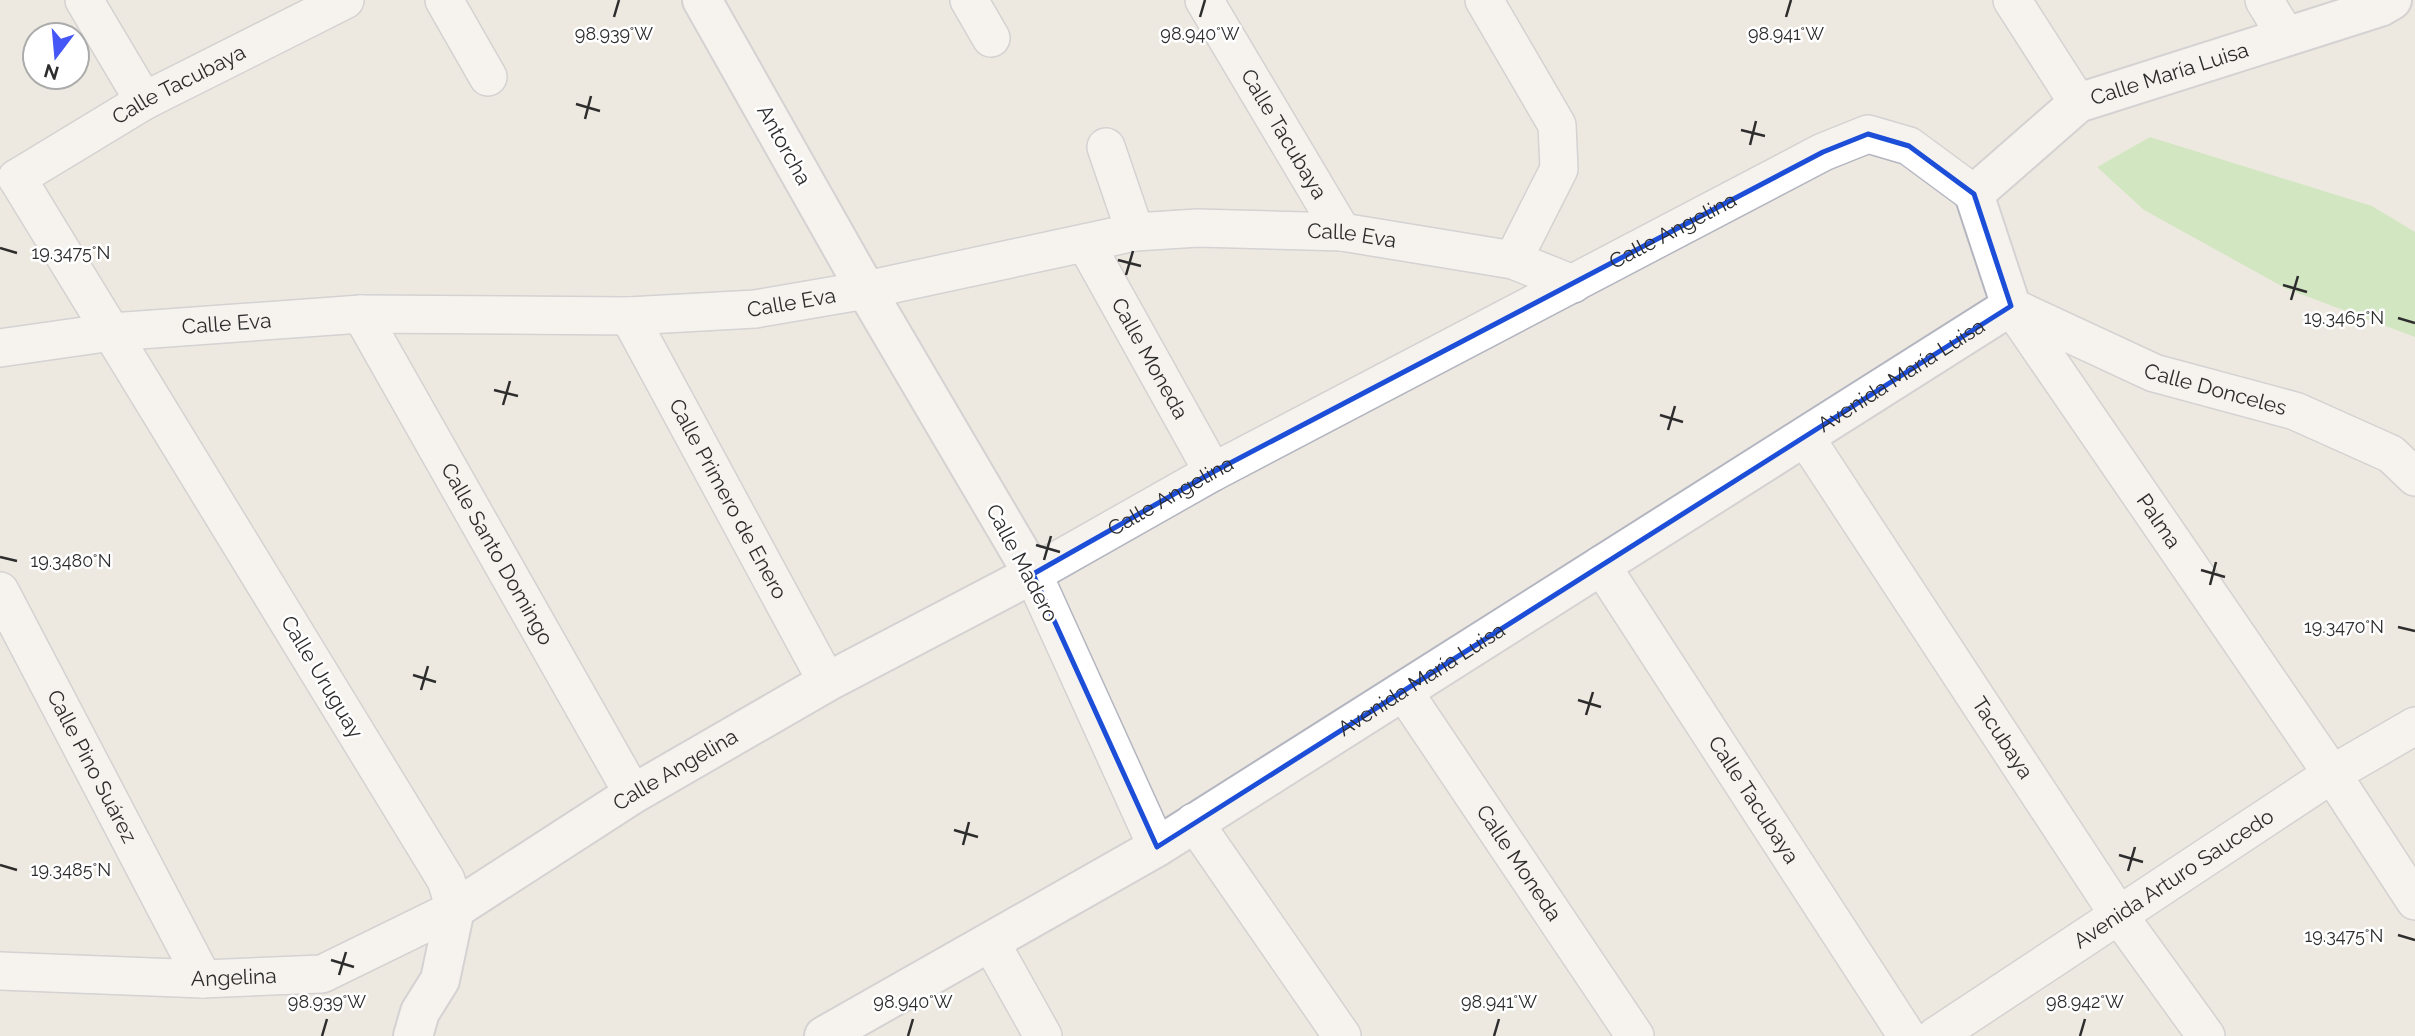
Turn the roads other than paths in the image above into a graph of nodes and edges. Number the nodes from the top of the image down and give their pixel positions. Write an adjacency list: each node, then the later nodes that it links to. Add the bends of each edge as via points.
1 (84, 0): 14 (street)
2 (345, 0): 14 (street, Calle Tacubaya)
3 (444, 0): 13 (street)
4 (702, 0): 24 (street, Antorcha)
5 (969, 0): 12 (street)
6 (1204, 0): 20 (street, Calle Tacubaya)
7 (1484, 0): 22 (street, via 1557,125 1559,169)
8 (2012, 0): 15 (street)
9 (2264, 0): 11 (street)
10 (2392, 0): 11 (street, Calle María Luisa)
11 (2286, 36): 15 (street, Calle María Luisa)
12 (991, 38)
13 (488, 77)
14 (144, 101): 17 (street, Calle Tacubaya)
15 (2078, 103): 18 (street, Calle María Luisa)
16 (1105, 147): 19 (street)
17 (8, 177): 28 (street, Calle Uruguay)
18 (1974, 194): 23 (street, Calle Angelina, via 1909,146 1868,134 1823,152); 25 (street, Palma)
19 (1135, 232): 20 (street, Calle Eva, via 1198,228); 21 (street, Calle Eva)
20 (1342, 232): 22 (street, Calle Eva)
21 (1086, 244): 24 (street, Calle Eva); 31 (street, Calle Moneda)
22 (1513, 260): 23 (street, Calle Eva)
23 (1573, 284): 31 (street, Calle Angelina)
24 (866, 290): 27 (street, Calle Eva, via 755,309); 34 (street, Calle Madero)
25 (2011, 306): 30 (street, Avenida María Luisa); 32 (street, Calle Donceles, via 2154,373 2295,411 2391,453); 39 (street, Palma)
26 (361, 314): 27 (street, Calle Eva); 28 (street, Calle Eva); 40 (street, Calle Santo Domingo)
27 (629, 316): 36 (street, Calle Primero de Enero)
28 (112, 332): 29 (street, Calle Eva); 44 (street, Calle Uruguay, via 446,880)
29 (0, 348)
30 (1805, 437): 33 (street, Avenida María Luisa); 45 (street, Tacubaya)
31 (1213, 472): 34 (street, Calle Angelina)
32 (2415, 477)
33 (1601, 565): 37 (street, Avenida María Luisa); 54 (street, Calle Tacubaya)
34 (1033, 574): 36 (street, Calle Angelina); 42 (street, Calle Madero)
35 (0, 591): 48 (street, Calle Pino Suárez)
36 (827, 682): 40 (street, Calle Angelina)
37 (1404, 692): 41 (street, Avenida María Luisa); 53 (street, Calle Moneda)
38 (2415, 726): 39 (street, Avenida Arturo Saucedo)
39 (2332, 774): 43 (street, Palma); 45 (street, Avenida Arturo Saucedo)
40 (633, 794): 44 (street, Calle Angelina)
41 (1194, 822): 42 (street, Avenida María Luisa); 52 (street)
42 (1157, 847): 46 (street, Avenida María Luisa)
43 (2415, 901)
44 (455, 909): 48 (street, Angelina, via 322,974); 49 (street, via 440,981 420,1012)
45 (2120, 917): 55 (street, Avenida Arturo Saucedo); 56 (street, Tacubaya)
46 (991, 943): 50 (street, Avenida María Luisa); 51 (street)
47 (0, 971): 48 (street, Angelina)
48 (203, 979)
49 (413, 1036)
50 (824, 1036)
51 (1043, 1036)
52 (1342, 1036)
53 (1635, 1036)
54 (1908, 1036)
55 (1936, 1036)
56 (2206, 1036)

